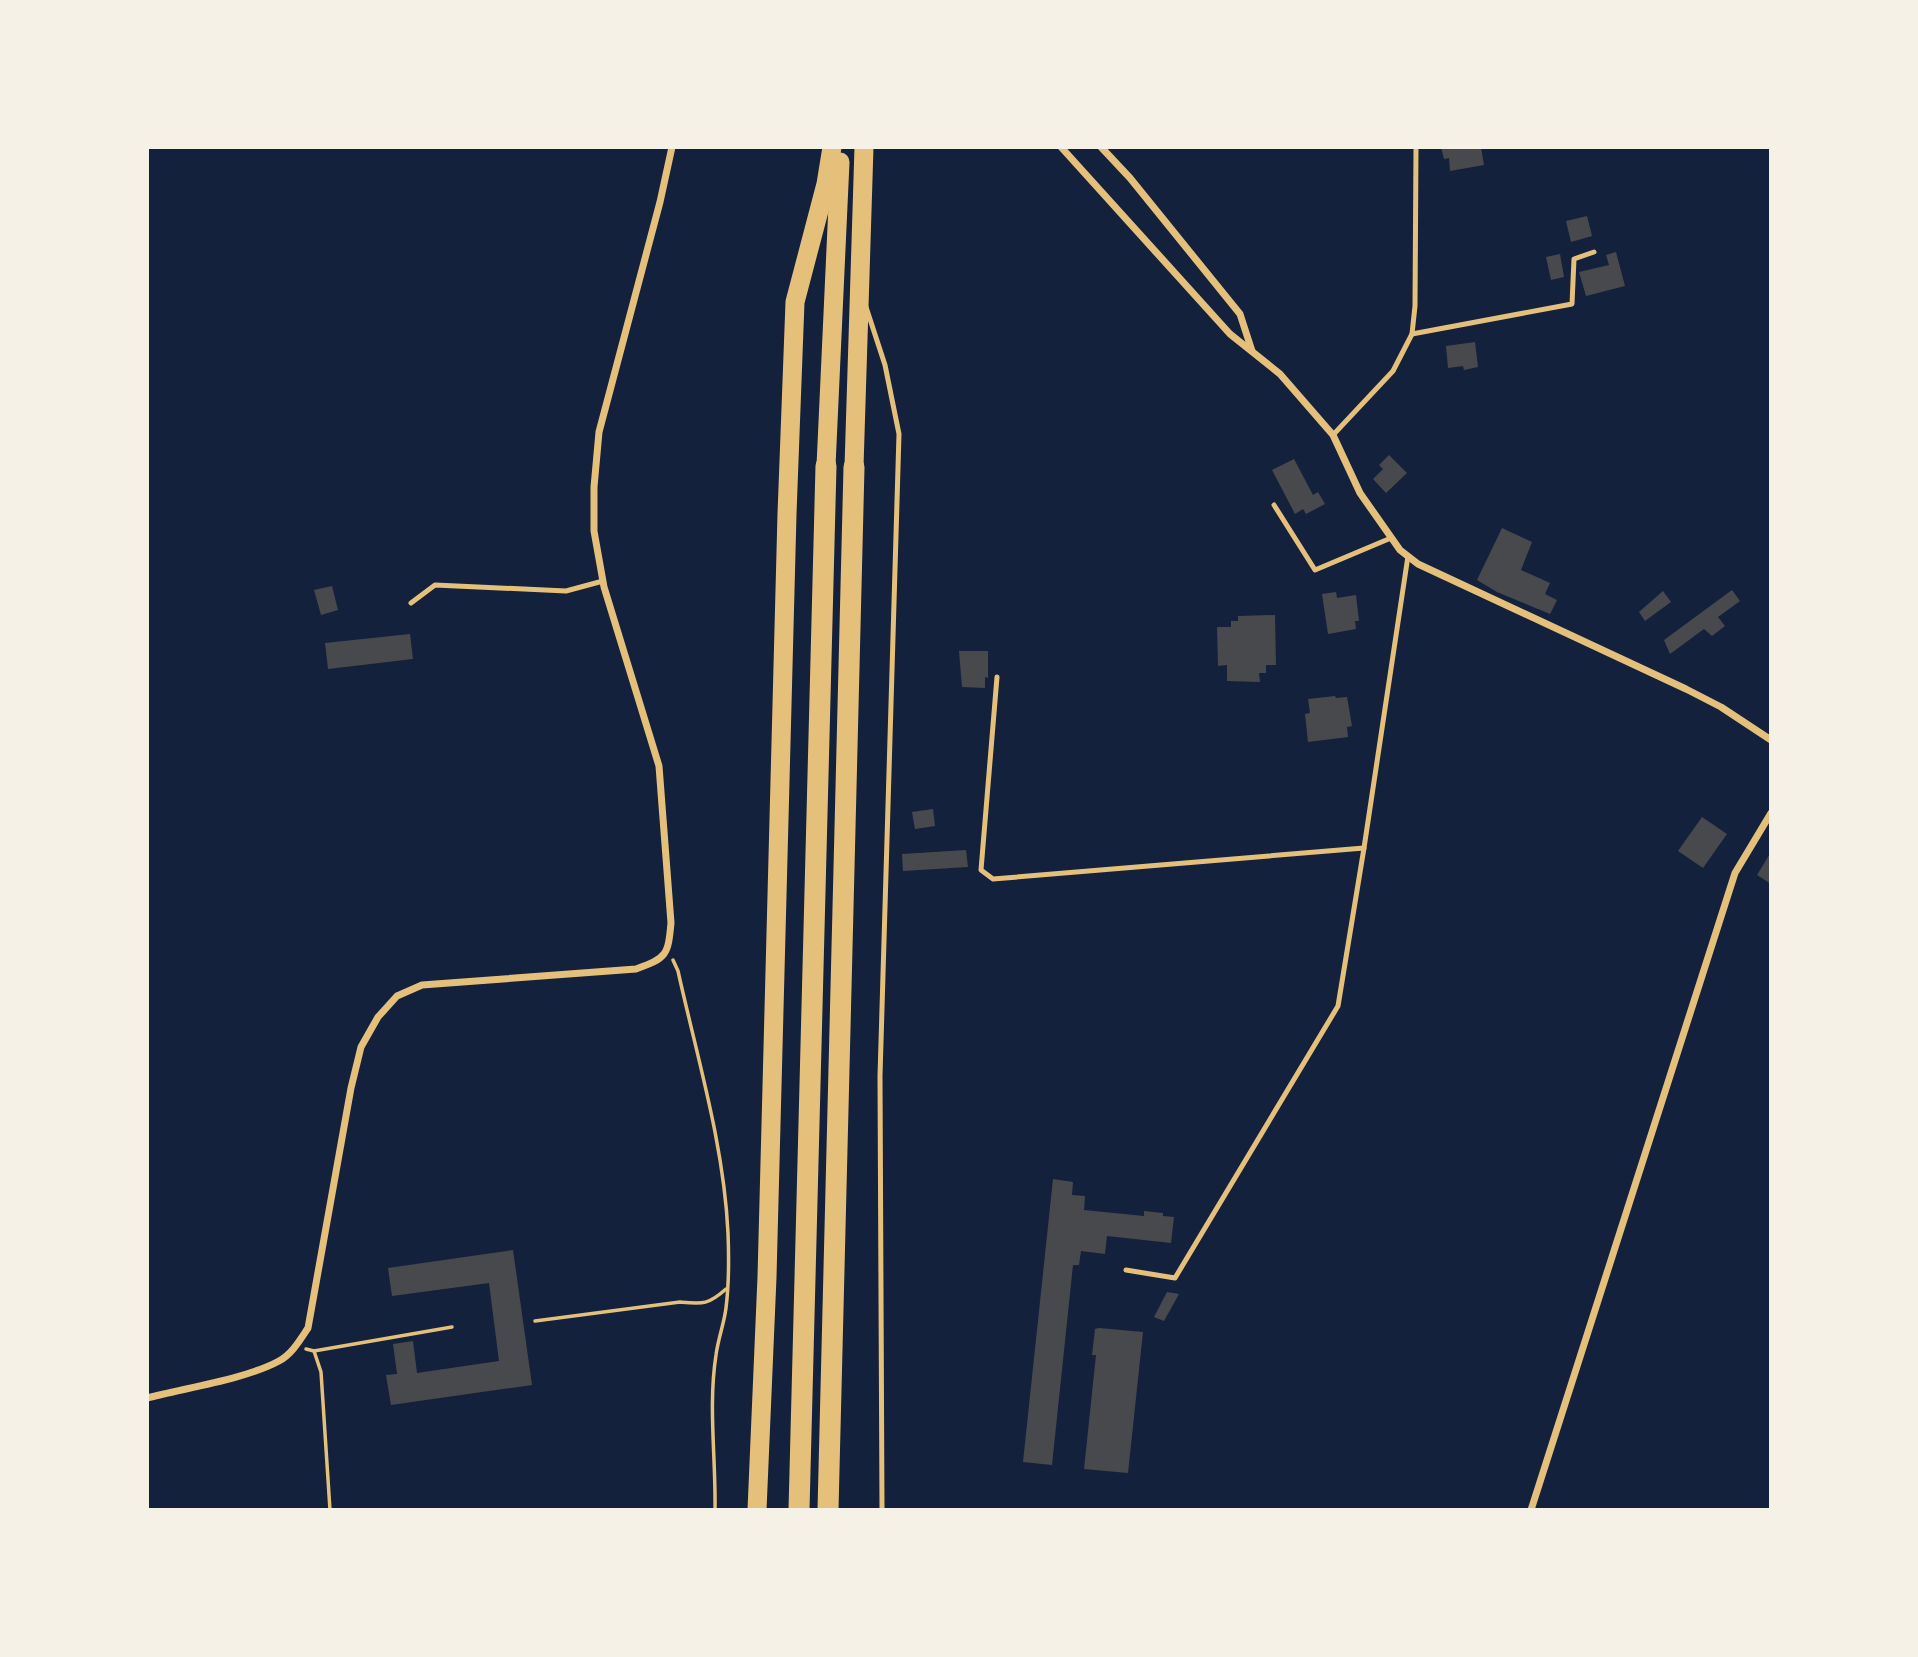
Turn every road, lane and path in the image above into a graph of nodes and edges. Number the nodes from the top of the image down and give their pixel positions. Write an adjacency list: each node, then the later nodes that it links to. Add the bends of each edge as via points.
1 (672, 147): 18 (street, via 599,432 594,531)
2 (832, 147): 34 (highway, via 795,302)
3 (841, 147): 13 (highway)
4 (864, 147): 9 (highway)
5 (1061, 147): 11 (street, via 1230,334)
6 (1101, 147): 11 (street, via 1240,314)
7 (1416, 147): 10 (lane)
8 (1594, 252): 10 (lane, via 1574,259 1572,304)
9 (859, 285): 14 (highway); 37 (lane, via 885,365 900,434 880,1076)
10 (1412, 334): 12 (lane, via 1393,371)
11 (1252, 351): 12 (street, via 1280,374)
12 (1333, 435): 16 (street, via 1360,493)
13 (826, 466): 35 (highway)
14 (855, 467): 36 (highway)
15 (1274, 505): 16 (lane, via 1315,570)
16 (1391, 538): 17 (street)
17 (1408, 556): 21 (street, via 1686,688); 23 (lane)
18 (603, 581): 19 (lane, via 566,591 435,585); 24 (street, via 659,766 671,923)
19 (411, 603)
20 (997, 677): 23 (lane, via 981,870 993,879)
21 (1771, 740)
22 (1771, 813): 38 (street, via 1735,873)
23 (1364, 848): 25 (lane, via 1338,1006 1175,1278)
24 (668, 948): 26 (path, via 678,971 712,1122 728,1229); 29 (street, via 659,961 636,970 422,985 397,996 377,1017 361,1047 308,1328)
25 (1126, 1270)
26 (727, 1288): 27 (path, via 704,1304); 33 (path, via 713,1408)
27 (535, 1321)
28 (452, 1327): 30 (path)
29 (296, 1346): 30 (path); 31 (street, via 280,1360 251,1372)
30 (314, 1351): 32 (path, via 321,1372)
31 (147, 1398)
32 (330, 1510)
33 (715, 1510)
34 (757, 1510)
35 (799, 1510)
36 (828, 1510)
37 (882, 1510)
38 (1531, 1510)

